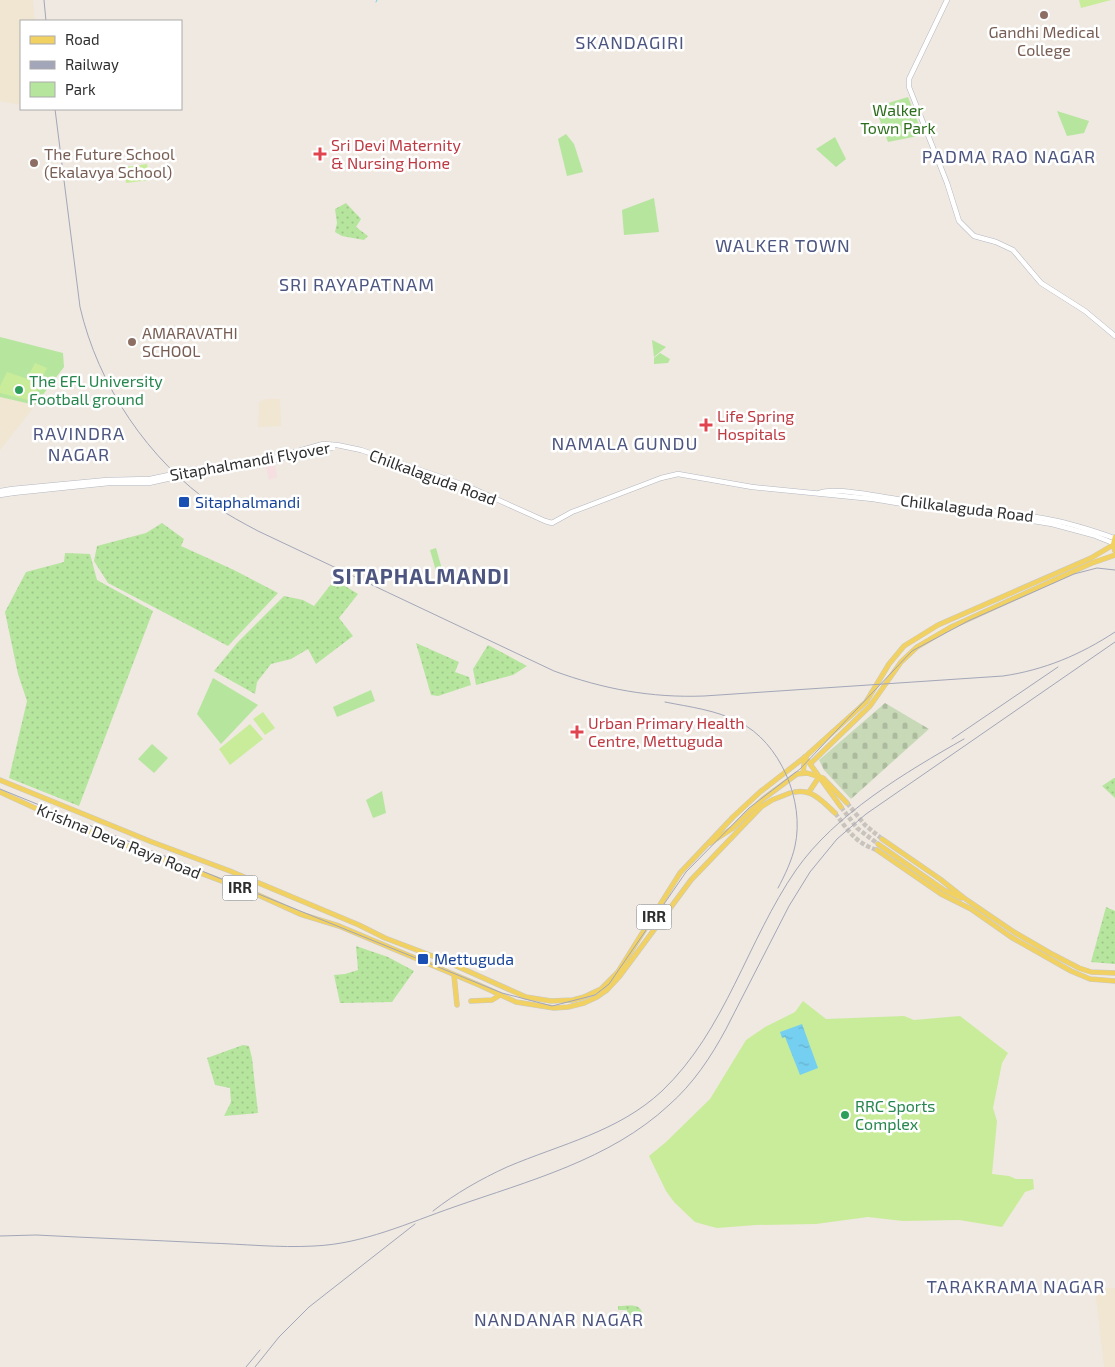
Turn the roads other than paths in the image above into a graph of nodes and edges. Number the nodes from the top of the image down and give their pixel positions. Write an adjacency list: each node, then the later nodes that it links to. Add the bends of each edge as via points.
1 (947, 0): 2 (main road, via 909,79 909,87 959,221 974,236 1014,250 1041,283 1085,311)
2 (1115, 336)
3 (362, 450): 4 (main road, Sitaphalmandi Flyover, bridge, via 323,444 267,460 192,470 149,481 108,480); 5 (main road, Chilkalaguda Road, via 467,486 552,523 572,512 678,474 752,487 872,499 1052,524)
4 (0, 493)
5 (1114, 541): 6 (main road); 8 (main road, Krishna Deva Raya Road, via 1091,558 938,625 904,646 866,702)
6 (1115, 551)
7 (1115, 555): 9 (main road, via 951,628 917,647 901,662 870,706)
8 (805, 757): 9 (main road); 10 (main road); 23 (main road, Krishna Deva Raya Road / IRR, via 754,798)
9 (810, 763): 11 (main road)
10 (802, 772): 11 (main road); 23 (main road, Krishna Deva Raya Road / IRR, via 763,799 733,828)
11 (819, 777): 13 (main road); 16 (main road); 19 (main road)
12 (0, 780): 15 (main road, Krishna Deva Raya Road / IRR)
13 (826, 787): 17 (main road); 20 (main road)
14 (0, 792): 18 (main road, Krishna Deva Raya Road / IRR)
15 (27, 792): 18 (main road); 26 (main road, Krishna Deva Raya Road / IRR)
16 (810, 792): 17 (main road); 28 (main road, Krishna Deva Raya Road / IRR, via 793,793 761,806)
17 (817, 796): 21 (main road)
18 (23, 802): 29 (main road, Krishna Deva Raya Road / IRR, via 70,824)
19 (847, 803)
20 (840, 807)
21 (835, 813)
22 (882, 838): 31 (main road)
23 (706, 844): 27 (main road, Krishna Deva Raya Road / IRR)
24 (878, 844): 31 (main road, via 944,890)
25 (876, 850): 35 (main road, via 941,894 1080,976)
26 (261, 884): 29 (main road); 30 (main road, Krishna Deva Raya Road / IRR, via 526,996 551,1002 584,997 601,989 618,972)
27 (673, 885): 28 (main road); 30 (main road, Krishna Deva Raya Road / IRR)
28 (683, 891): 32 (main road, Krishna Deva Raya Road / IRR)
29 (256, 894): 34 (main road, Krishna Deva Raya Road / IRR)
30 (668, 894): 32 (main road)
31 (964, 898): 33 (main road, via 1014,932 1079,968)
32 (676, 900): 36 (main road, Krishna Deva Raya Road / IRR, via 620,977 597,997 584,1003 554,1008 516,1002)
33 (1115, 973)
34 (454, 975): 36 (main road, Krishna Deva Raya Road / IRR); 38 (main road)
35 (1115, 981)
36 (500, 994): 37 (main road, via 492,1000)
37 (471, 1001)
38 (457, 1005)

